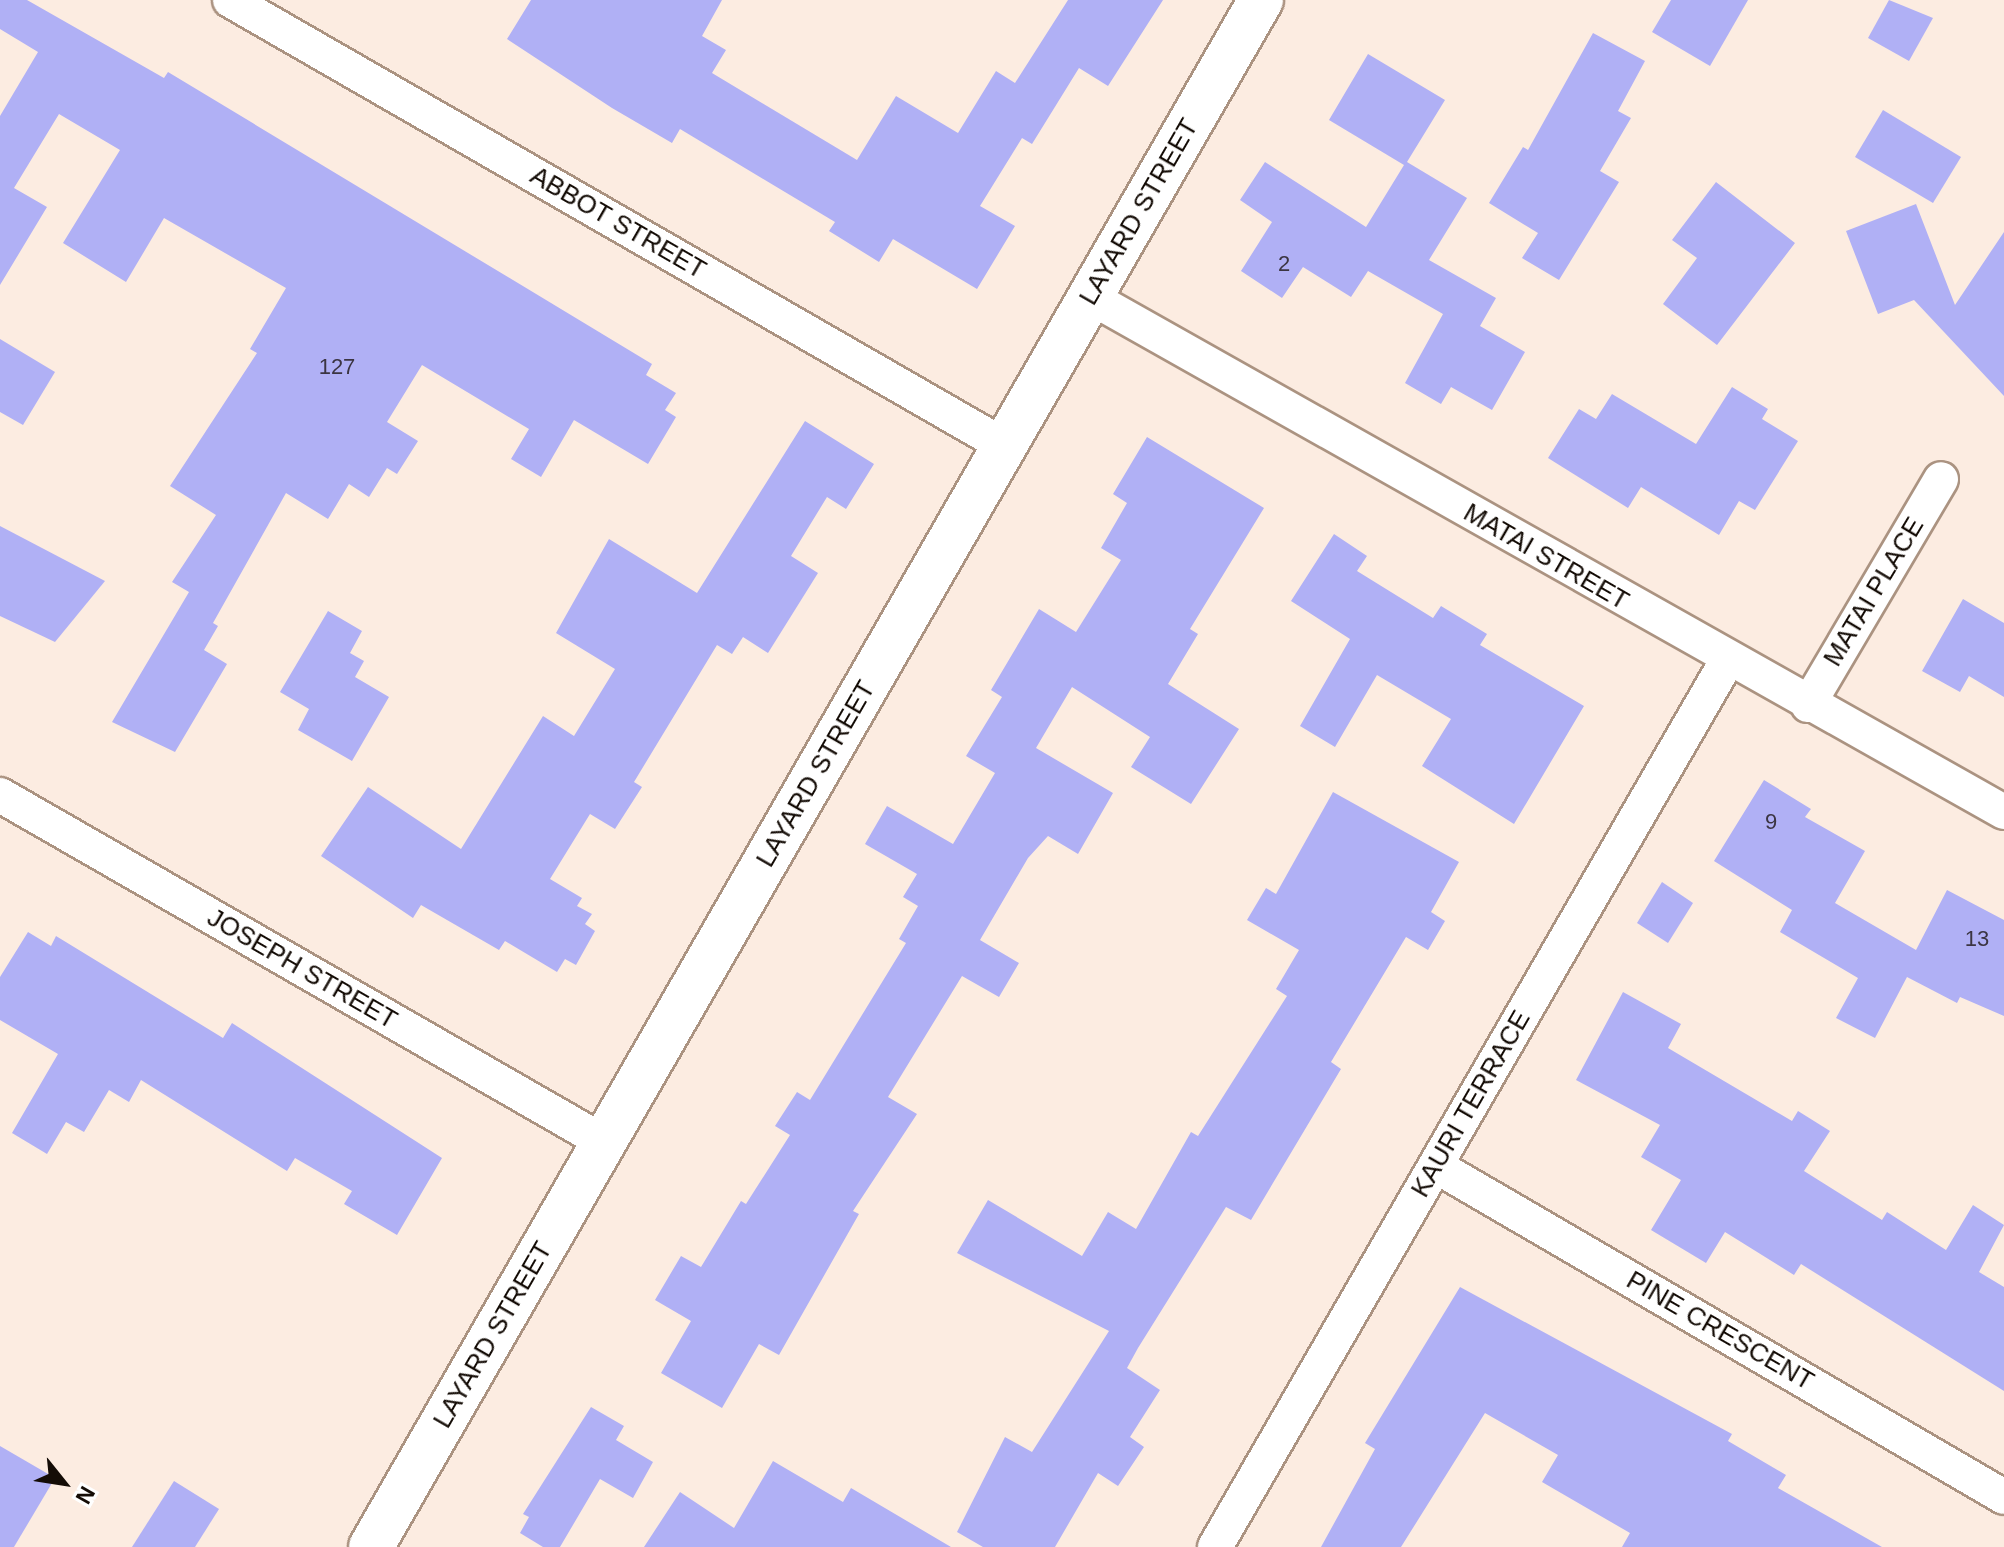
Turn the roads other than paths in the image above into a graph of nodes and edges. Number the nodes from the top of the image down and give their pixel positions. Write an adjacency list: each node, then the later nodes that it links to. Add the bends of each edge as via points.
1 (230, 0): 4 (street, ABBOT STREET)
2 (1261, 0): 3 (street, LAYARD STREET)
3 (1090, 297): 4 (street, LAYARD STREET); 6 (street, MATAI STREET)
4 (1005, 446): 10 (street, LAYARD STREET)
5 (1941, 479): 7 (street, MATAI PLACE)
6 (1727, 661): 7 (street, MATAI STREET); 11 (street, KAURI TERRACE)
7 (1808, 705): 9 (street, MATAI STREET)
8 (0, 795): 10 (street, JOSEPH STREET)
9 (2004, 812)
10 (604, 1142): 13 (street, LAYARD STREET)
11 (1436, 1166): 12 (street, PINE CRESCENT); 14 (street, KAURI TERRACE)
12 (2004, 1497)
13 (371, 1547)
14 (1215, 1547)

